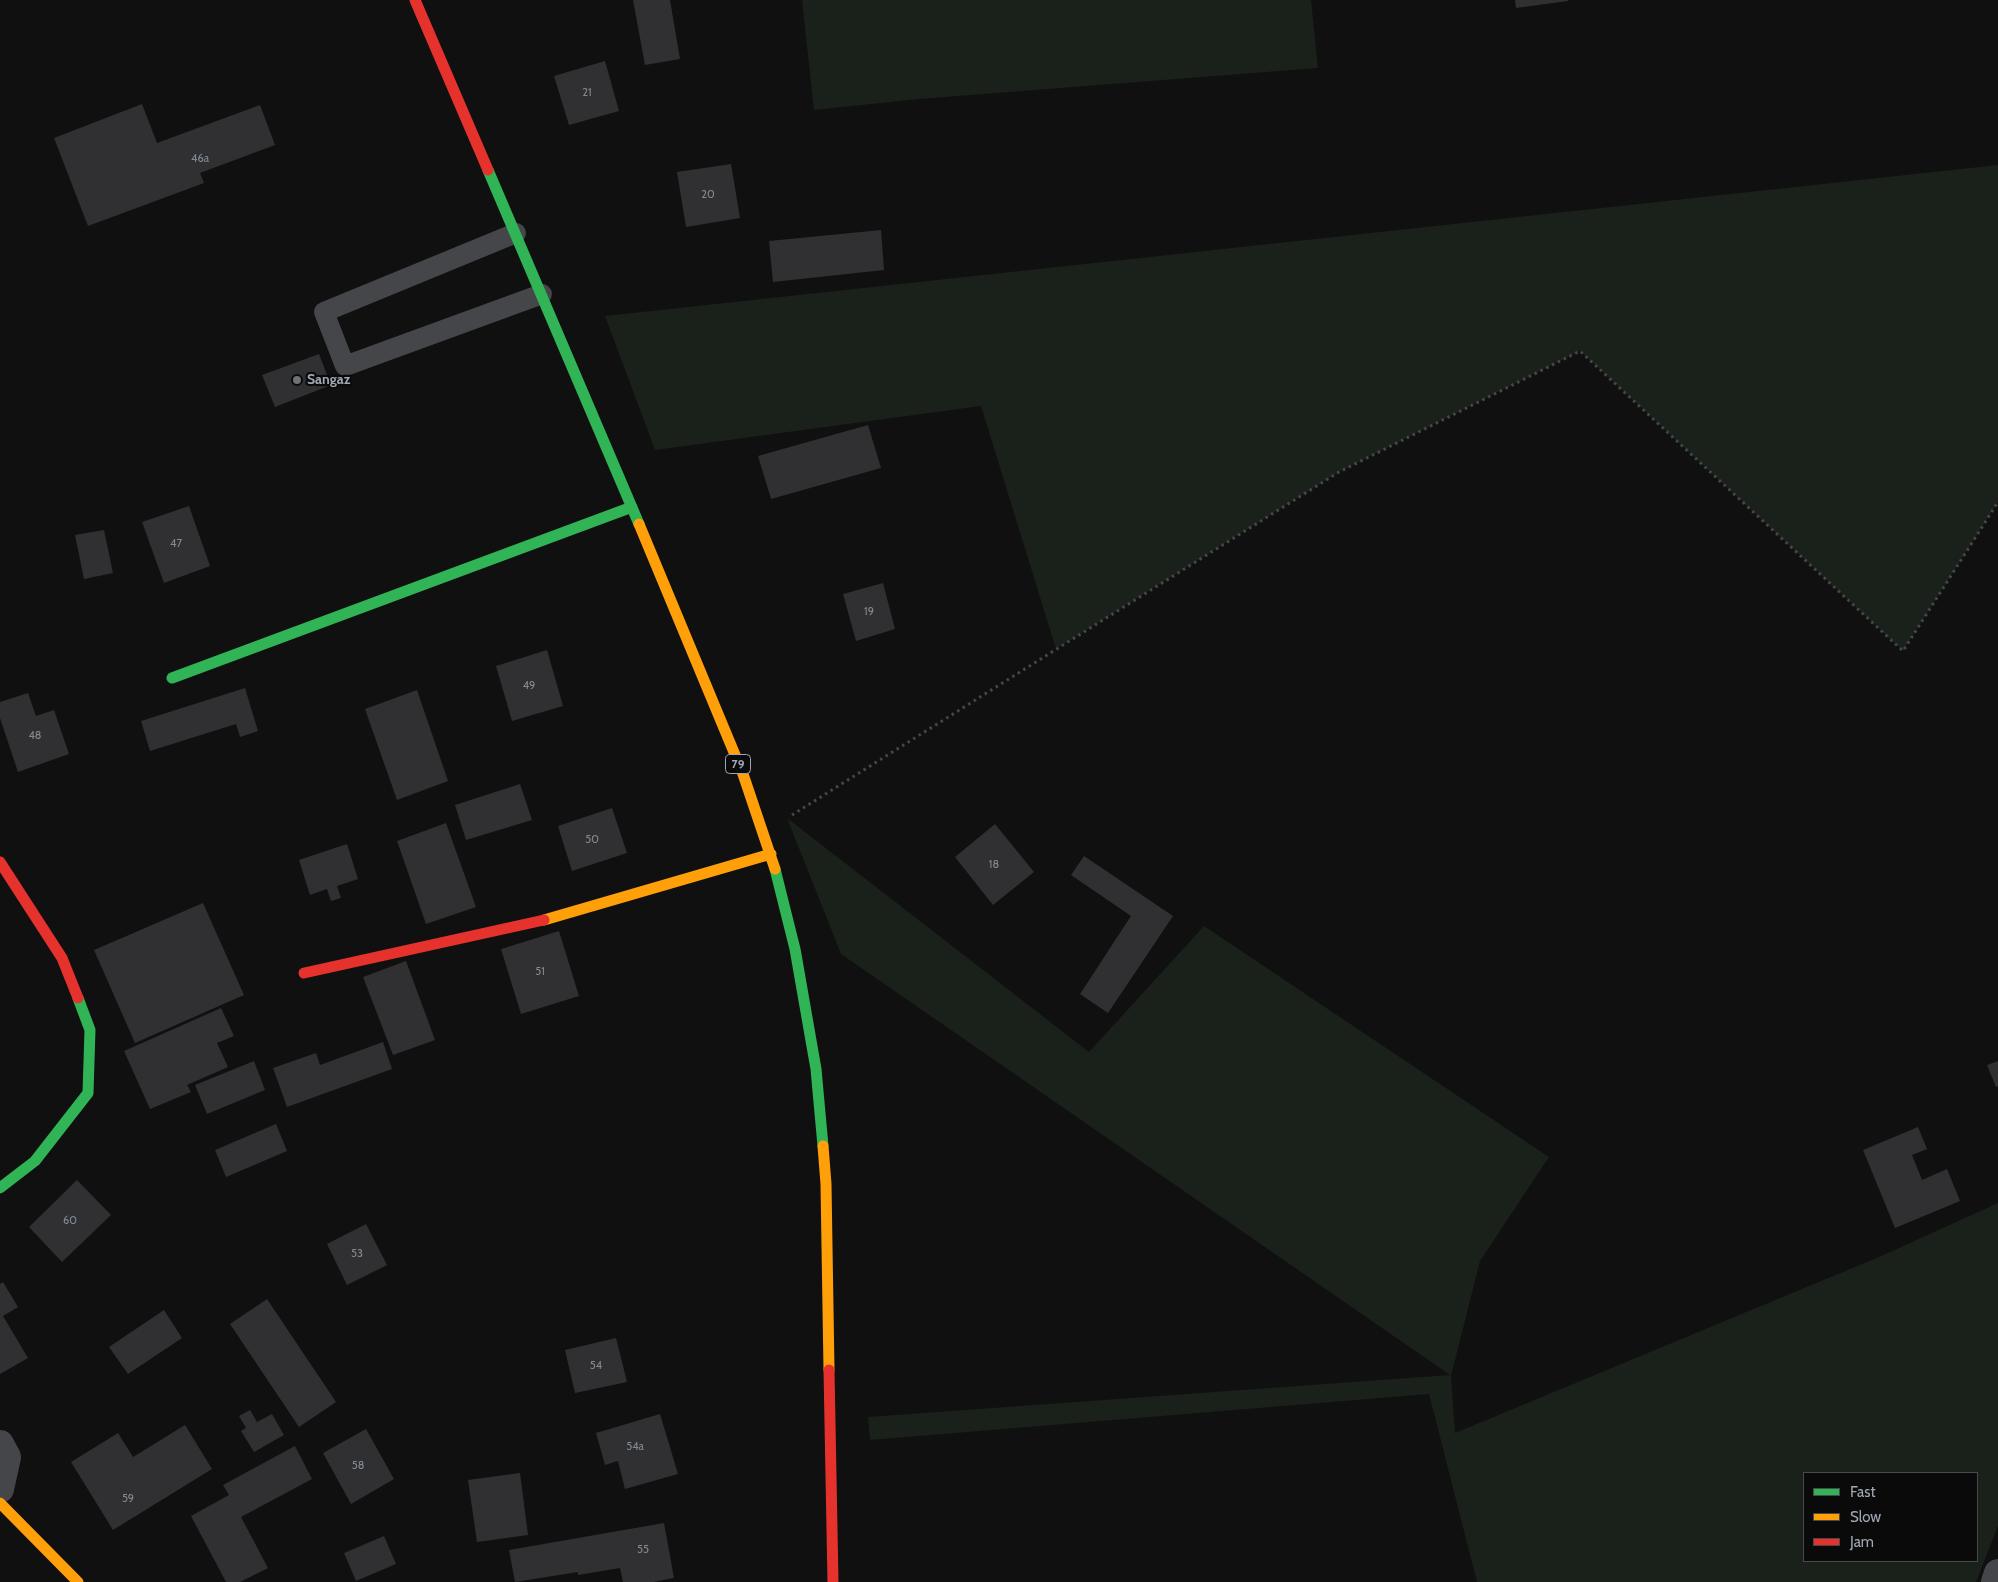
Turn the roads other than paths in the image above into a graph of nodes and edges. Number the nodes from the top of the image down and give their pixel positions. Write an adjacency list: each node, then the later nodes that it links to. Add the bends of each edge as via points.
1 (415, 0): 2 (main road, 79)
2 (516, 233): 3 (main road, 79); 3 (lane, via 324,312 345,366)
3 (542, 294): 4 (main road, 79)
4 (632, 507): 5 (main road); 6 (main road, 79, via 742,774)
5 (172, 678)
6 (771, 854): 8 (main road, via 549,919); 15 (main road, 79, via 795,949 816,1069 826,1184)
7 (0, 862): 9 (main road, via 62,958 90,1030 88,1093 35,1161)
8 (304, 972)
9 (0, 1188)
10 (0, 1444): 11 (street, via 7,1457)
11 (0, 1489)
12 (0, 1503): 14 (main road)
13 (1998, 1573): 16 (street)
14 (78, 1582)
15 (833, 1582)
16 (1995, 1582)

